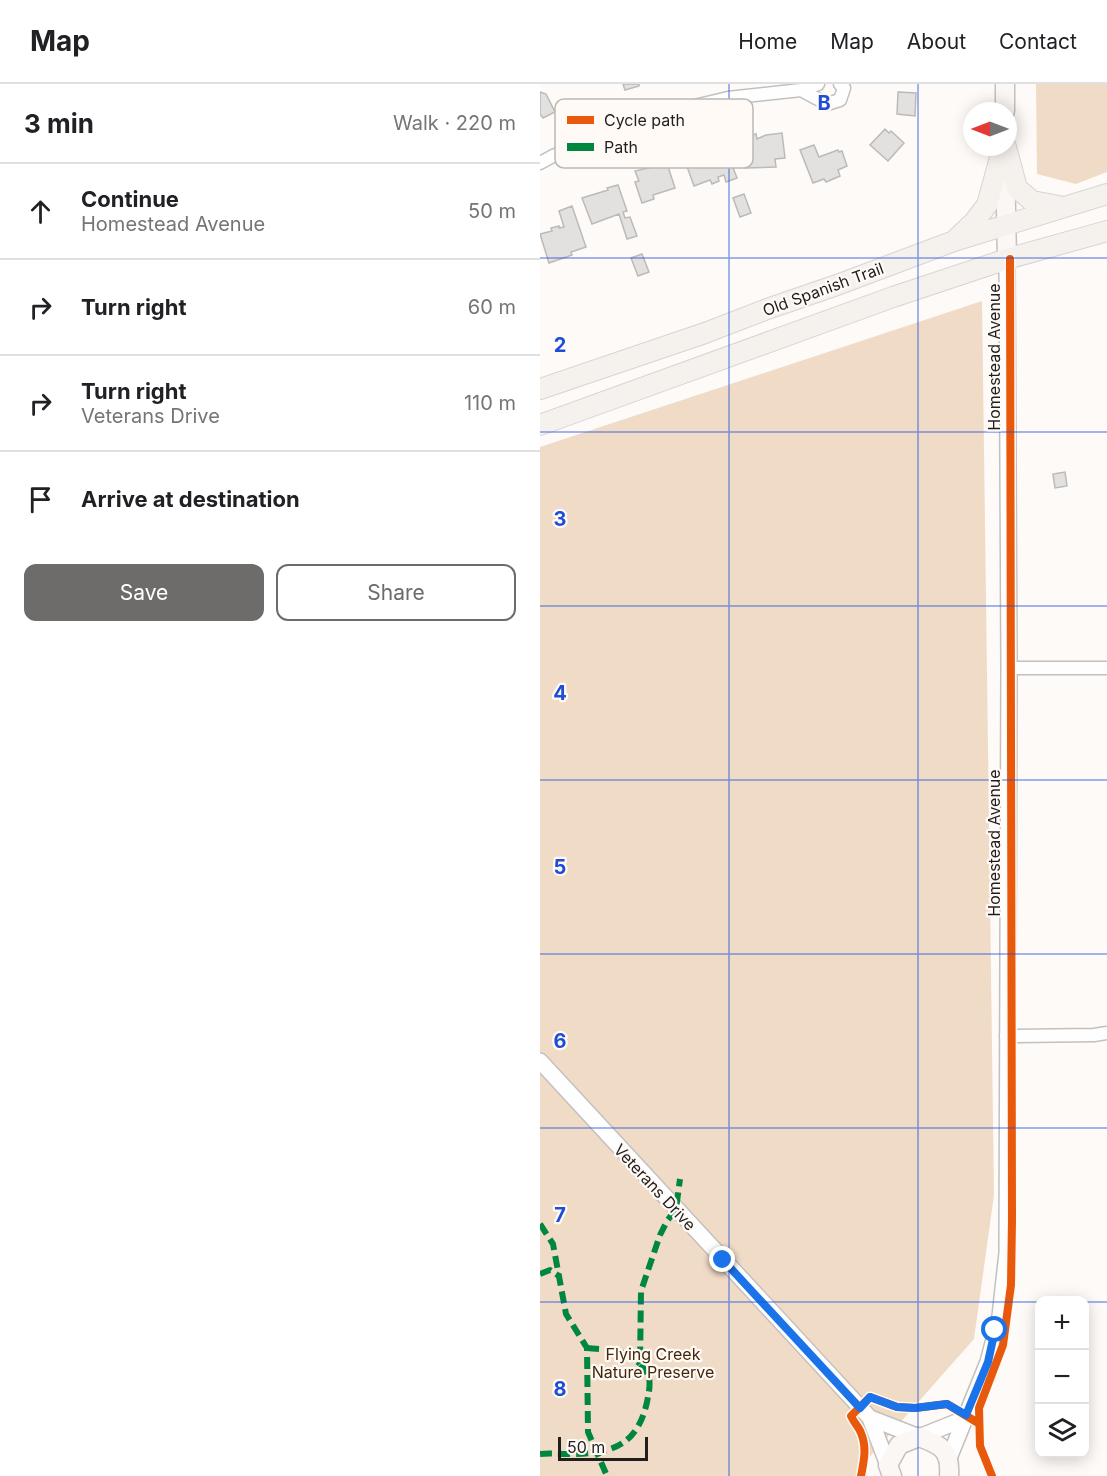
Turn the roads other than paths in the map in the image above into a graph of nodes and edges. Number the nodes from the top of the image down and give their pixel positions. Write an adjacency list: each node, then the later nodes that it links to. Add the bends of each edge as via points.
1 (818, 84): 4 (street)
2 (840, 84): 4 (street, via 844,88 840,100 827,104)
3 (1005, 84): 6 (main road)
4 (801, 90): 5 (street)
5 (724, 99)
6 (1005, 102)
7 (555, 155): 11 (street)
8 (1002, 156): 16 (main road, via 987,205)
9 (1005, 156): 14 (main road)
10 (1008, 156): 13 (main road, via 1017,188 1032,201)
11 (540, 163)
12 (1107, 194): 13 (main road, Old Spanish Trail)
13 (1065, 207): 14 (main road, Old Spanish Trail)
14 (1006, 224): 16 (main road, Old Spanish Trail); 17 (main road)
15 (1107, 231): 17 (main road, Old Spanish Trail)
16 (954, 241): 18 (main road, Old Spanish Trail)
17 (1007, 259): 19 (main road, Old Spanish Trail); 20 (street, Homestead Avenue)
18 (540, 389)
19 (540, 424)
20 (1009, 668): 21 (street); 23 (street, Homestead Avenue)
21 (1107, 668)
22 (1107, 1034): 23 (street)
23 (1006, 1035): 26 (street, Homestead Avenue, via 1004,1284 988,1362)
24 (540, 1061): 25 (street, Veterans Drive)
25 (870, 1418): 27 (street, Veterans Drive); 29 (street, Veterans Drive)
26 (964, 1419): 27 (street); 28 (street, Homestead Avenue)
27 (919, 1437): 28 (main road, via 940,1444); 29 (main road, via 899,1445)
28 (949, 1471)
29 (888, 1472)

